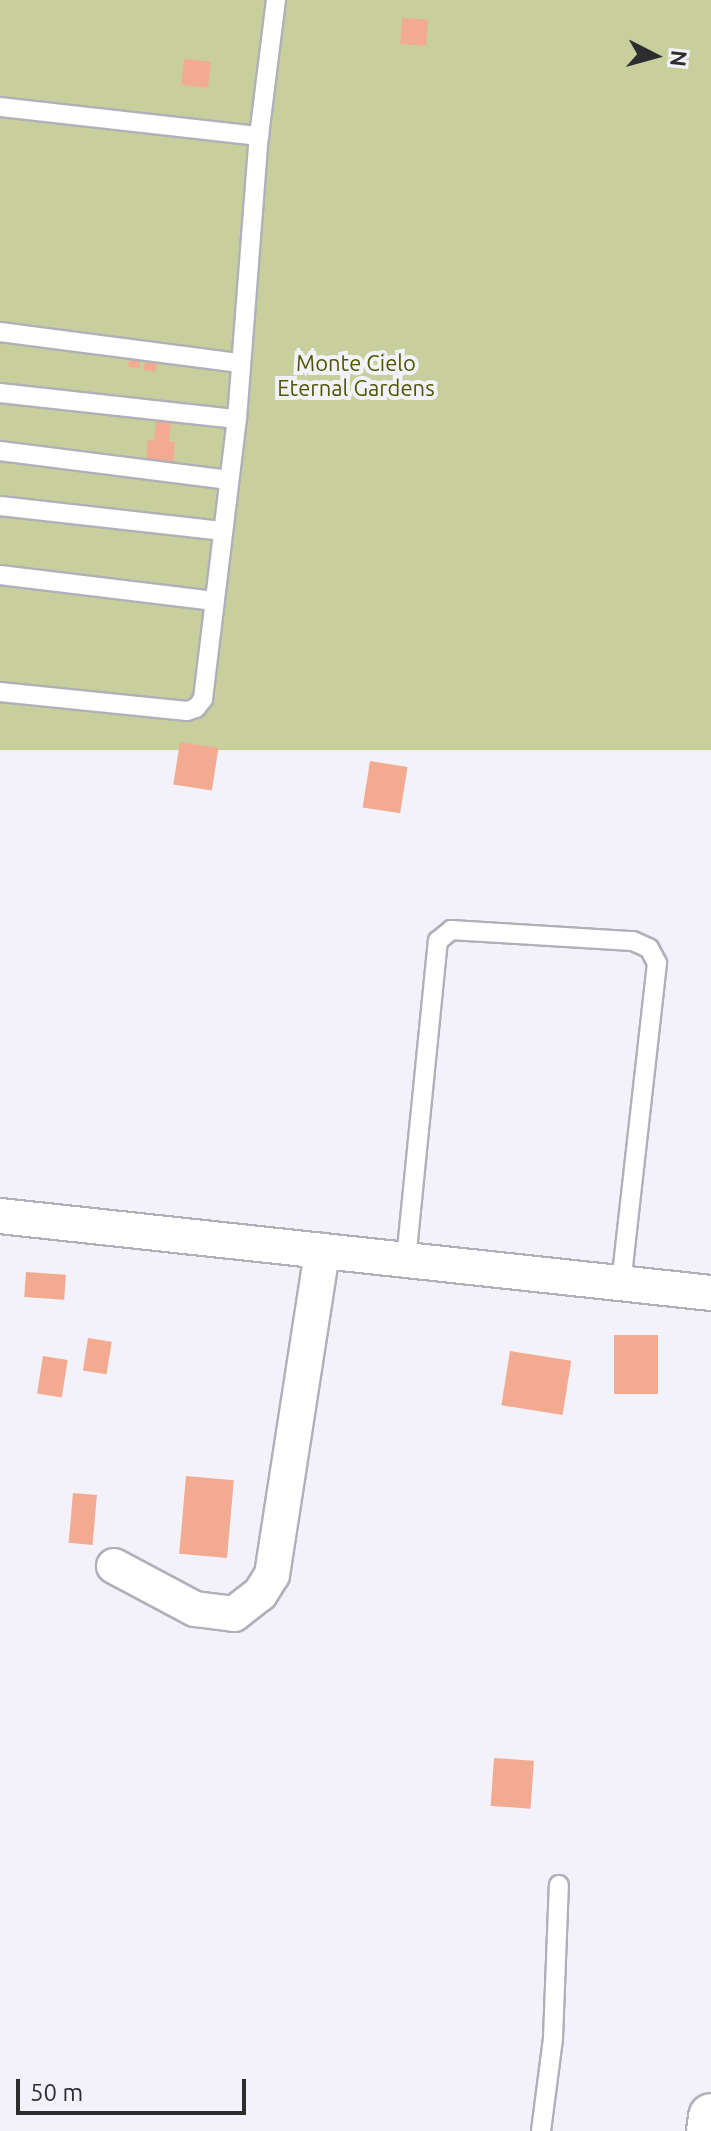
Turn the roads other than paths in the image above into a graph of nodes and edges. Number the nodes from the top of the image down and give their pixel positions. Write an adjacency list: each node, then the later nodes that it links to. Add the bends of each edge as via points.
1 (276, 0): 3 (lane)
2 (0, 107): 3 (lane)
3 (259, 136): 5 (lane)
4 (0, 332): 5 (lane)
5 (238, 363): 7 (lane)
6 (0, 393): 7 (lane)
7 (237, 419): 9 (lane)
8 (0, 451): 9 (lane)
9 (229, 480): 11 (lane)
10 (0, 506): 11 (lane)
11 (222, 531): 13 (lane)
12 (0, 575): 13 (lane)
13 (214, 601): 14 (lane, via 203,699 196,708)
14 (0, 692)
15 (0, 1216): 16 (street)
16 (322, 1251): 17 (street); 20 (street, via 272,1575 260,1594 234,1614 195,1609)
17 (406, 1260): 18 (street); 18 (lane, via 438,941 451,930 633,941 649,948 657,963)
18 (621, 1283): 19 (street)
19 (711, 1293)
20 (114, 1566)
21 (559, 1885): 23 (lane, via 553,2038)
22 (711, 2116): 24 (street)
23 (541, 2131)
24 (709, 2131)

